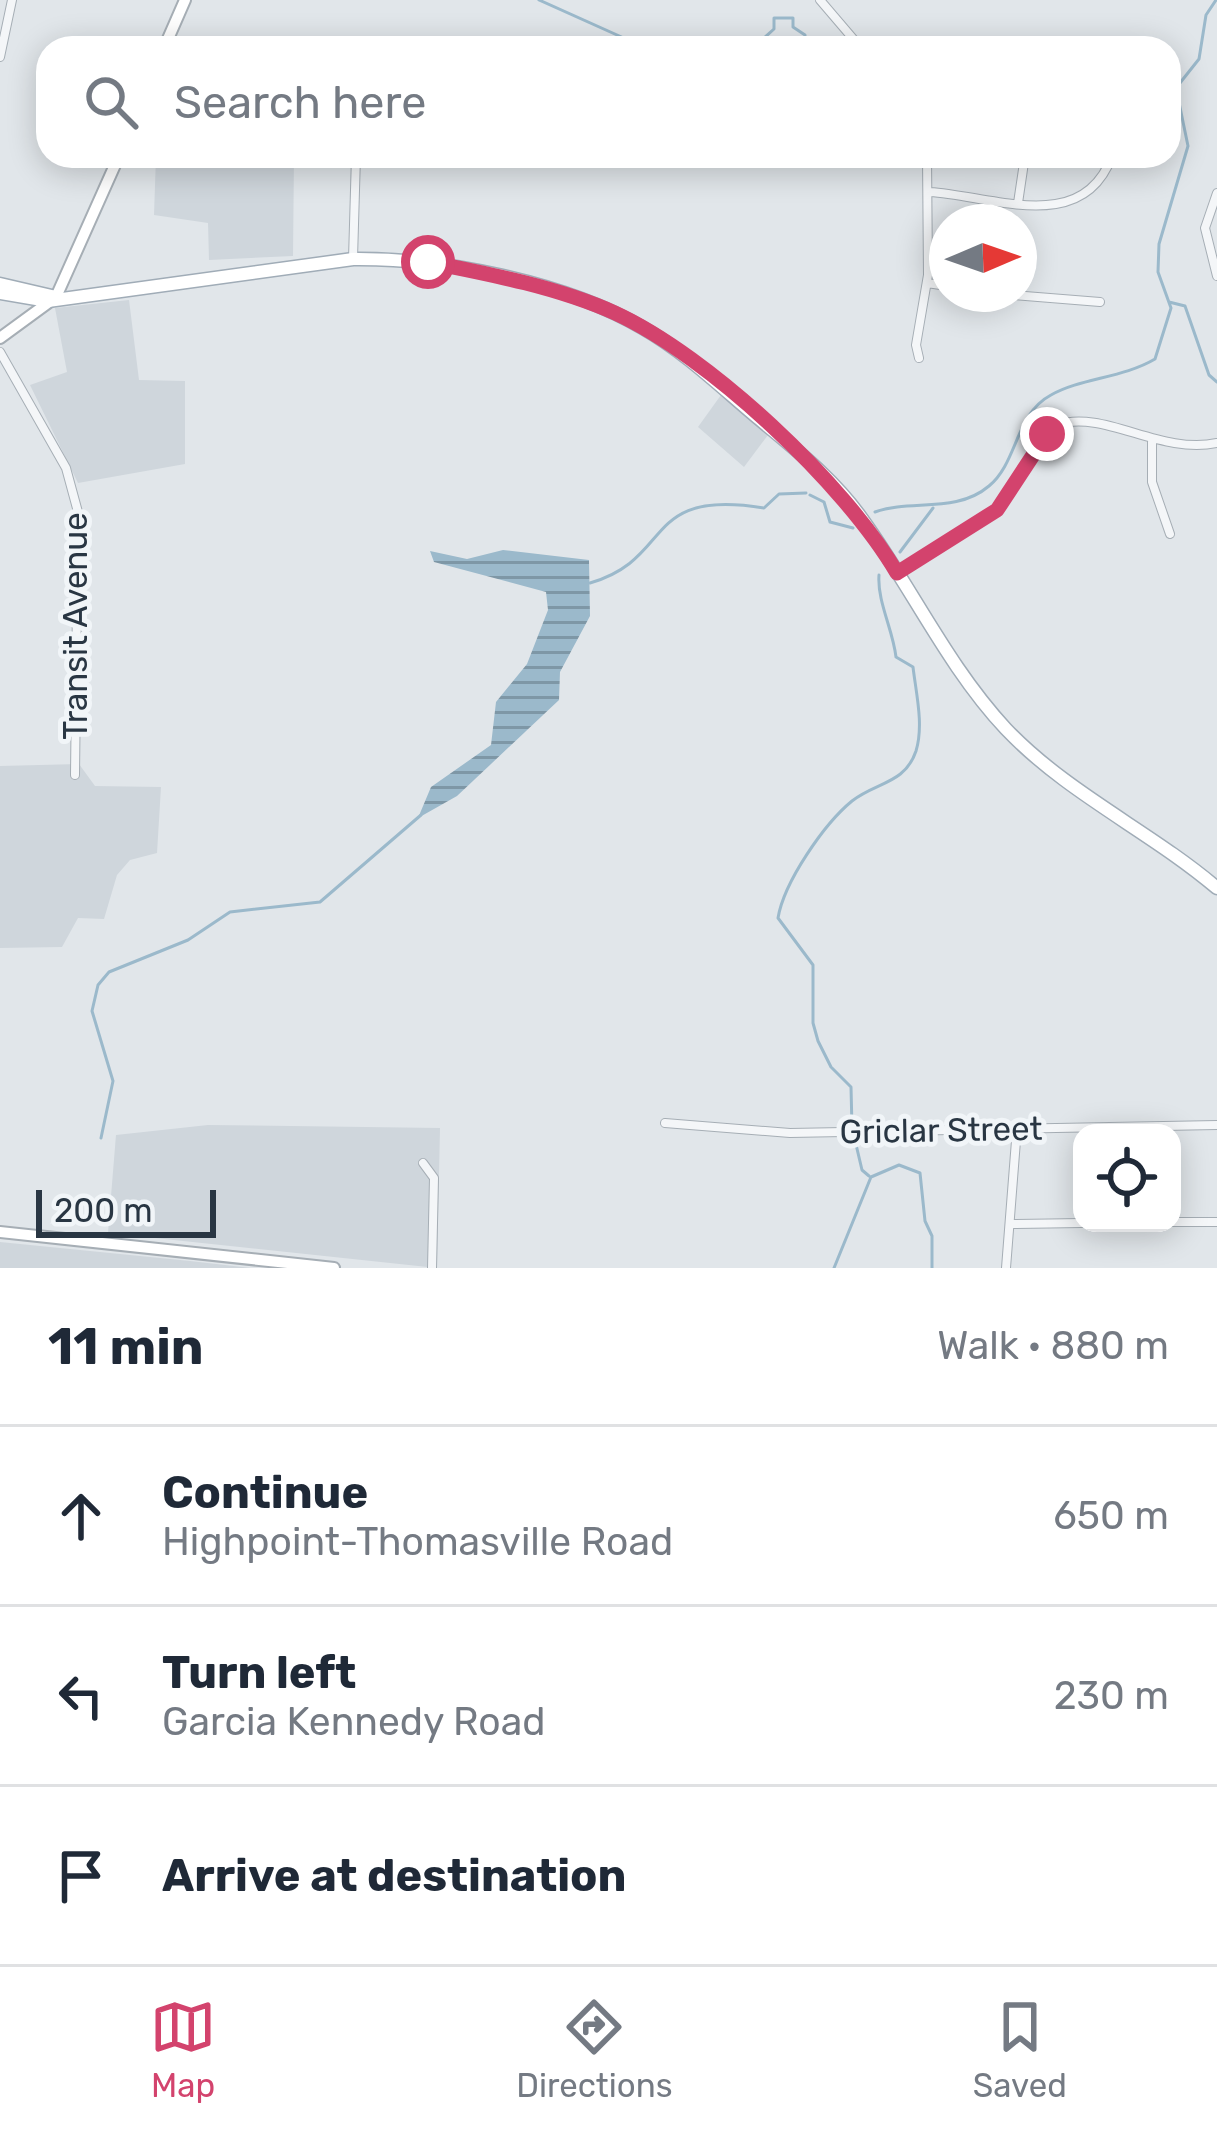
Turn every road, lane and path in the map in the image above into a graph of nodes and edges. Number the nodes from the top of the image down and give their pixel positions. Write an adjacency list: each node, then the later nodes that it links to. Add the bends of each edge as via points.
1 (12, 0): 6 (street)
2 (185, 0): 4 (street)
3 (820, 0): 5 (street)
4 (169, 36)
5 (851, 36)
6 (0, 57)
7 (114, 168): 20 (street)
8 (356, 168): 15 (street)
9 (928, 168): 12 (street)
10 (1023, 168): 14 (street)
11 (1106, 168): 14 (street, via 1074,202)
12 (930, 192): 14 (street); 17 (street)
13 (1217, 193): 16 (street, via 1205,246)
14 (1018, 203)
15 (353, 259): 20 (main road); 29 (main road, via 467,269 592,303 643,328 814,465)
16 (1217, 276)
17 (927, 283): 25 (street)
18 (0, 284): 20 (main road)
19 (0, 293): 20 (main road)
20 (56, 297): 23 (street)
21 (1037, 297): 22 (street)
22 (1100, 302)
23 (0, 338)
24 (0, 352): 30 (street, Transit Avenue, via 66,468 75,500)
25 (919, 358)
26 (1152, 442): 27 (street); 28 (street, via 1152,482); 29 (street, via 1093,423 1055,425 997,510)
27 (1217, 443)
28 (1170, 533)
29 (897, 573): 31 (main road, via 1007,730)
30 (75, 775)
31 (1217, 888)
32 (664, 1123): 34 (street, Griclar Street, via 790,1133)
33 (1217, 1125): 34 (street, Griclar Street)
34 (1017, 1128): 39 (street)
35 (423, 1162): 42 (street, via 434,1178)
36 (1181, 1222): 37 (street)
37 (1217, 1222)
38 (1073, 1223): 39 (street)
39 (1010, 1224): 43 (street)
40 (0, 1232): 41 (street)
41 (334, 1268)
42 (432, 1268)
43 (1006, 1268)

